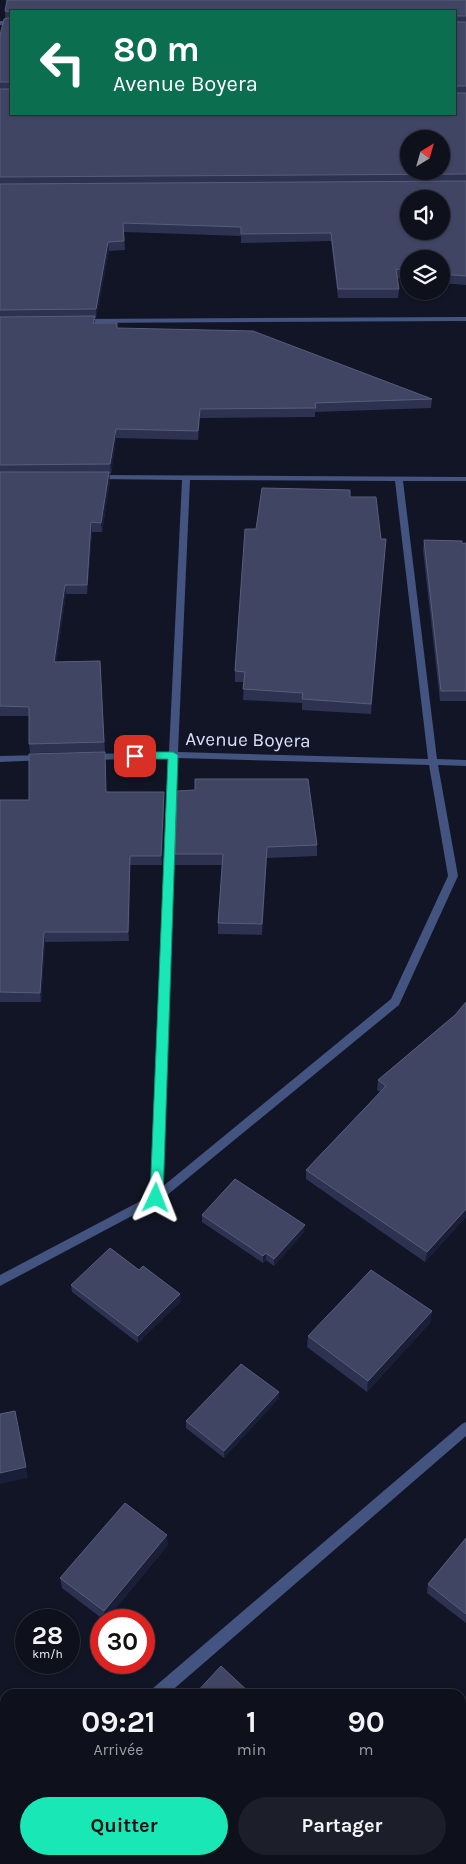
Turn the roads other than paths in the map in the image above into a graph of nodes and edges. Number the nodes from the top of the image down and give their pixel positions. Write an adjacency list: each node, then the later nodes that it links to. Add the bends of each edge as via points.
1 (466, 318): 2 (street)
2 (70, 321)
3 (88, 477): 4 (street)
4 (186, 478): 5 (street); 7 (street)
5 (399, 479): 6 (street); 11 (street)
6 (466, 479)
7 (173, 755): 8 (street, Avenue Boyera); 11 (street, Avenue Boyera); 13 (street)
8 (87, 757)
9 (58, 758): 10 (street)
10 (0, 759)
11 (434, 762): 12 (street, Avenue Boyera); 13 (street, via 453,876 395,1002)
12 (466, 762)
13 (156, 1198): 14 (street)
14 (0, 1281)
15 (466, 1428): 16 (street)
16 (163, 1689)

